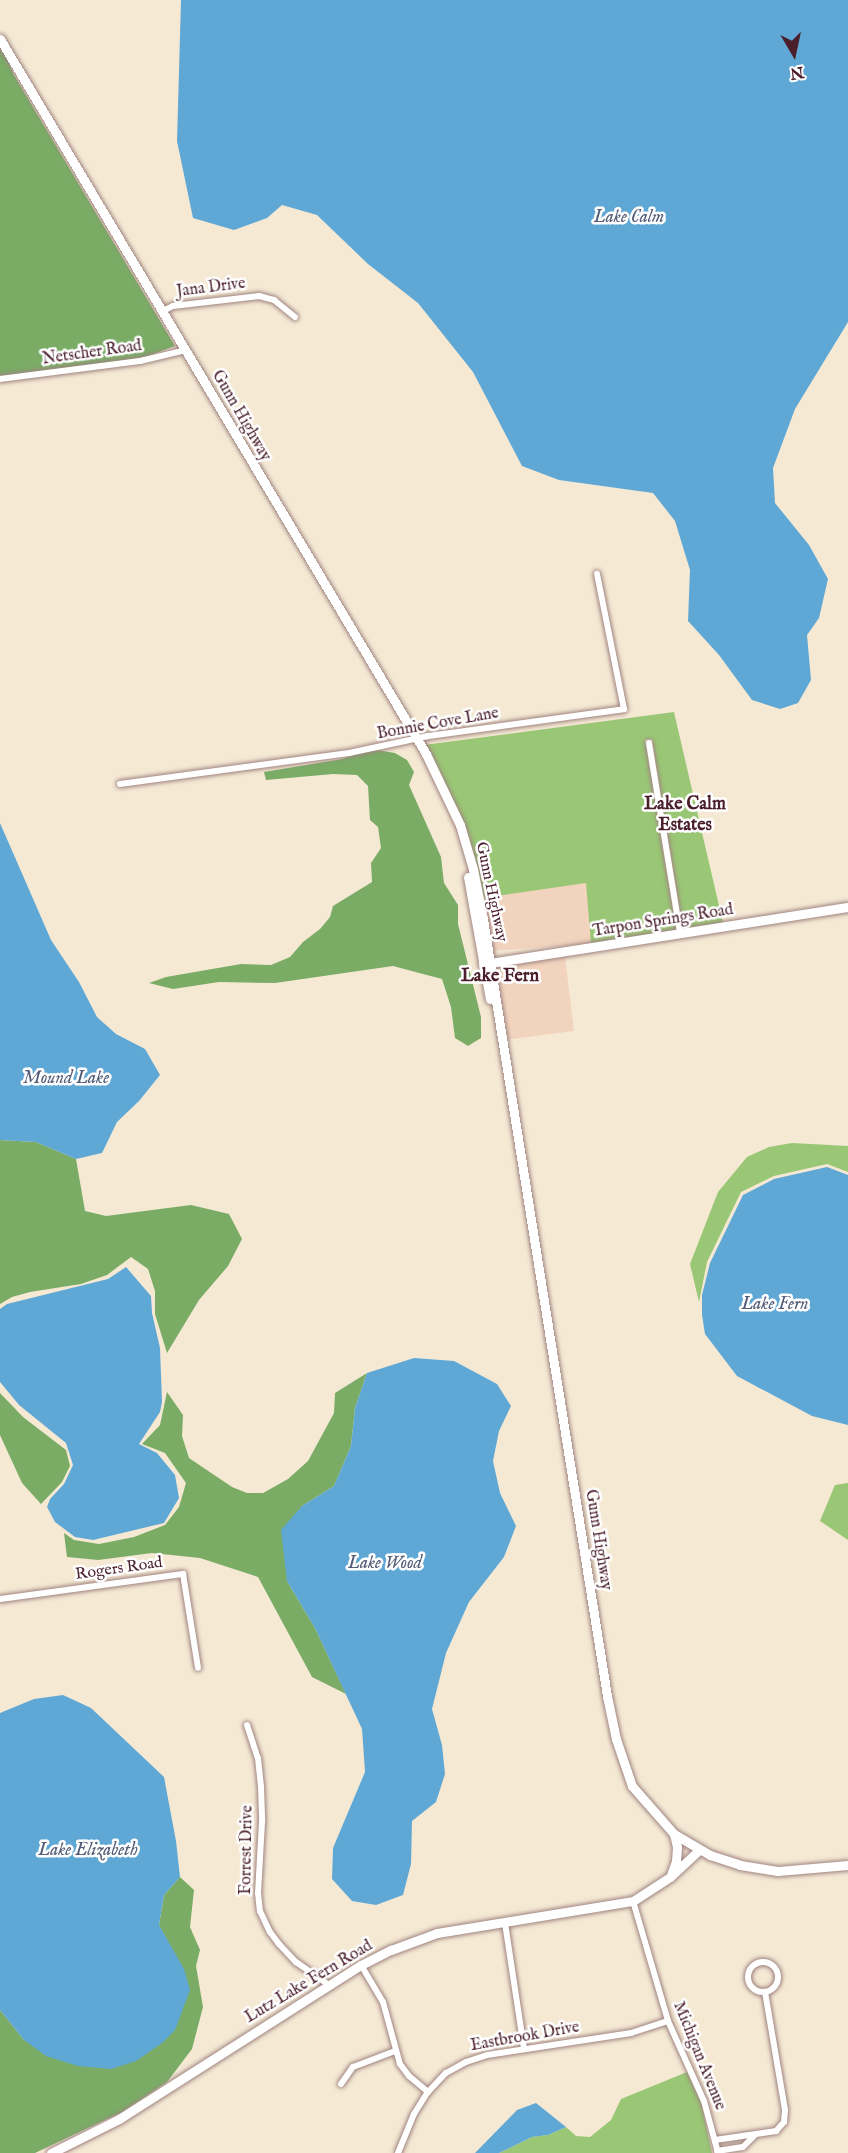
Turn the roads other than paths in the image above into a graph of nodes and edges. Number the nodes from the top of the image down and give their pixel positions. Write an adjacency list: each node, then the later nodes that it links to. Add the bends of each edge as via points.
1 (0, 39): 2 (main road, Gunn Highway)
2 (161, 312): 3 (street, Jana Drive, via 173,306 259,296 274,300); 4 (main road, Gunn Highway)
3 (295, 317)
4 (186, 350): 5 (street, Netscher Road, via 140,361); 7 (main road, Gunn Highway)
5 (0, 379)
6 (597, 574): 7 (street, Bonnie Cove Lane, via 624,709)
7 (416, 738): 9 (street, Bonnie Cove Lane, via 349,753); 12 (main road, Gunn Highway, via 453,810)
8 (649, 743): 11 (street)
9 (120, 784)
10 (848, 907): 11 (main road, Tarpon Springs Road)
11 (680, 933): 12 (main road, Tarpon Springs Road)
12 (487, 964): 16 (main road, Gunn Highway, via 616,1740 632,1786)
13 (0, 1599): 14 (street, Rogers Road, via 183,1574)
14 (198, 1668)
15 (247, 1725): 23 (street, Forrest Drive, via 258,1758 261,1787 260,1911 279,1944 296,1962)
16 (674, 1834): 17 (main road, Gunn Highway); 19 (main road, via 676,1861)
17 (699, 1850): 18 (main road, Gunn Highway, via 740,1865 778,1871); 19 (main road, Lutz Lake Fern Road)
18 (848, 1865)
19 (670, 1877): 20 (main road, Lutz Lake Fern Road)
20 (633, 1901): 21 (main road, Lutz Lake Fern Road); 25 (street, Michigan Avenue)
21 (505, 1923): 22 (main road, Lutz Lake Fern Road, via 437,1933); 26 (street)
22 (361, 1965): 23 (main road, Lutz Lake Fern Road); 27 (street, via 382,2002)
23 (329, 1985): 33 (main road, Lutz Lake Fern Road, via 119,2119)
24 (765, 1992): 24 (street, via 756,1990 748,1979 753,1966 762,1963 771,1965 777,1973 774,1987); 30 (street, via 785,2116 779,2128)
25 (668, 2021): 26 (street, Eastbrook Drive, via 631,2033); 31 (street, Michigan Avenue, via 704,2101)
26 (524, 2049): 29 (street, Eastbrook Drive, via 466,2062 447,2073)
27 (394, 2051): 28 (street, via 353,2067); 29 (street, via 408,2076)
28 (341, 2084)
29 (428, 2092): 34 (street, Eastbrook Drive)
30 (755, 2135): 31 (street); 32 (street, via 743,2147)
31 (715, 2140): 32 (street, Michigan Avenue)
32 (717, 2152)
33 (51, 2153)
34 (398, 2153)

